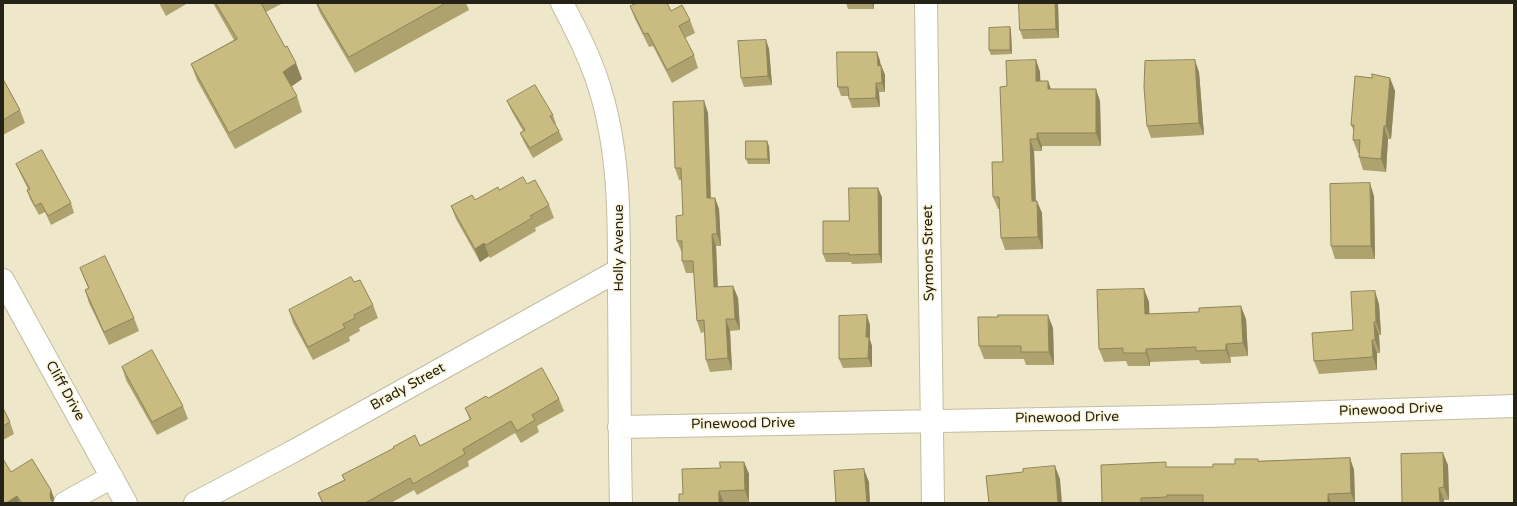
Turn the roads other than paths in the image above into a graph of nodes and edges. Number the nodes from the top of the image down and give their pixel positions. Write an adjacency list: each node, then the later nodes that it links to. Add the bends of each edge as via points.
1 (562, 3): 3 (street, Holly Avenue, via 594,70 609,124 618,182)
2 (926, 3): 6 (street, Symons Street)
3 (619, 270): 7 (street, Holly Avenue); 11 (street, Brady Street, via 292,452)
4 (3, 280): 8 (street, Cliff Drive)
5 (1514, 406): 6 (street, Pinewood Drive, via 1207,416)
6 (932, 420): 7 (street, Pinewood Drive); 13 (street, Symons Street)
7 (619, 427): 12 (street, Holly Avenue)
8 (112, 477): 9 (street); 10 (street, Cliff Drive)
9 (65, 503)
10 (126, 503)
11 (195, 503)
12 (621, 503)
13 (933, 503)

